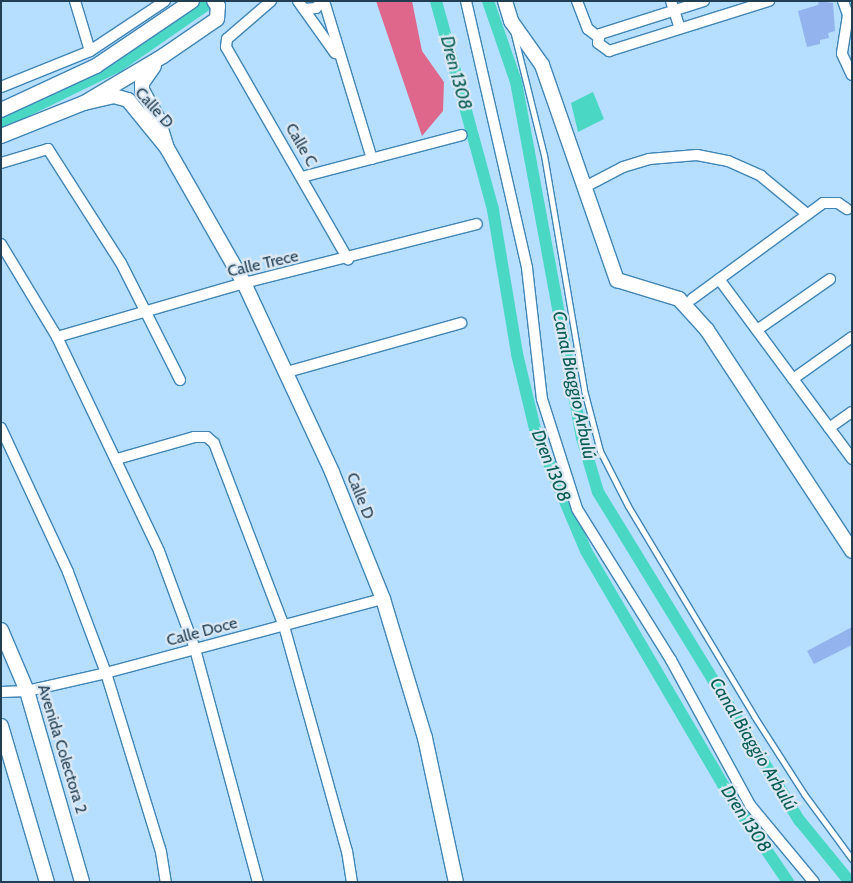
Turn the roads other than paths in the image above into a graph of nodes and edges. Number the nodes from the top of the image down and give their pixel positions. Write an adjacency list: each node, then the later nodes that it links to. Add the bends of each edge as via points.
1 (74, 1): 21 (street)
2 (192, 1): 27 (street, via 96,66)
3 (271, 1): 33 (street, Calle C, via 227,39 226,47)
4 (323, 1): 14 (street, via 316,8); 23 (street)
5 (466, 1): 73 (street, via 527,268 542,399 577,509 671,660 750,805)
6 (505, 1): 16 (street)
7 (578, 1): 20 (street, via 588,29)
8 (704, 1): 12 (street)
9 (769, 1): 17 (street)
10 (843, 1): 19 (street)
11 (163, 2): 21 (street)
12 (689, 3): 15 (street); 17 (street)
13 (216, 4): 22 (street, via 217,19)
14 (301, 5): 23 (street)
15 (672, 6): 18 (street); 20 (street)
16 (511, 21): 34 (street, via 542,65); 66 (lane, via 544,155 584,390 600,451 628,506 754,716 804,794)
17 (696, 23): 18 (street)
18 (680, 28): 20 (street, via 609,51 598,43)
19 (848, 29): 24 (street, via 842,54)
20 (597, 36)
21 (90, 50): 25 (street)
22 (164, 56): 26 (street); 30 (street, Calle D, via 144,78 142,90 158,119)
23 (340, 60): 31 (street)
24 (852, 75)
25 (1, 87)
26 (84, 103): 29 (street); 30 (street, Calle D, via 124,97)
27 (1, 110)
28 (462, 135): 31 (street)
29 (1, 136)
30 (167, 148): 42 (street, Calle D)
31 (372, 159): 33 (street)
32 (1, 163): 44 (street, via 48,149 121,263)
33 (302, 177): 39 (street, Calle C)
34 (583, 188): 36 (street, via 631,164 697,155 728,161 761,176); 57 (street, via 617,280 680,299 707,330)
35 (847, 209): 36 (street, via 829,202)
36 (807, 214): 40 (street)
37 (477, 224): 39 (street, Calle Trece)
38 (1, 244): 47 (street)
39 (348, 259): 42 (street, Calle Trece)
40 (719, 279): 43 (street); 46 (street)
41 (830, 279): 46 (street)
42 (244, 283): 44 (street, Calle Trece); 49 (street, Calle D)
43 (692, 299)
44 (144, 310): 47 (street, Calle Trece); 51 (street)
45 (461, 323): 49 (street)
46 (757, 330): 50 (street)
47 (57, 337): 55 (street)
48 (852, 337): 50 (street)
49 (287, 372): 58 (street, Calle D)
50 (793, 379): 54 (street)
51 (180, 380)
52 (852, 412): 54 (street)
53 (1, 428): 62 (street, via 68,572)
54 (829, 428): 56 (street)
55 (117, 459): 59 (street, via 194,438 207,437 214,443); 61 (street, via 159,551)
56 (852, 459)
57 (852, 551)
58 (383, 600): 59 (street, Calle Doce); 72 (street, Calle D, via 425,738)
59 (284, 626): 61 (street, Calle Doce); 71 (street, via 347,851)
60 (1, 630): 63 (street, Avenida Colectora 2)
61 (195, 649): 62 (street, Calle Doce); 70 (street)
62 (106, 673): 63 (street, Calle Doce); 69 (street, via 161,852)
63 (27, 691): 64 (street, Calle Doce); 68 (street, Avenida Colectora 2)
64 (1, 692)
65 (1, 726): 67 (street)
66 (852, 859)
67 (47, 882)
68 (82, 882)
69 (166, 882)
70 (258, 882)
71 (352, 882)
72 (456, 882)
73 (814, 882)

